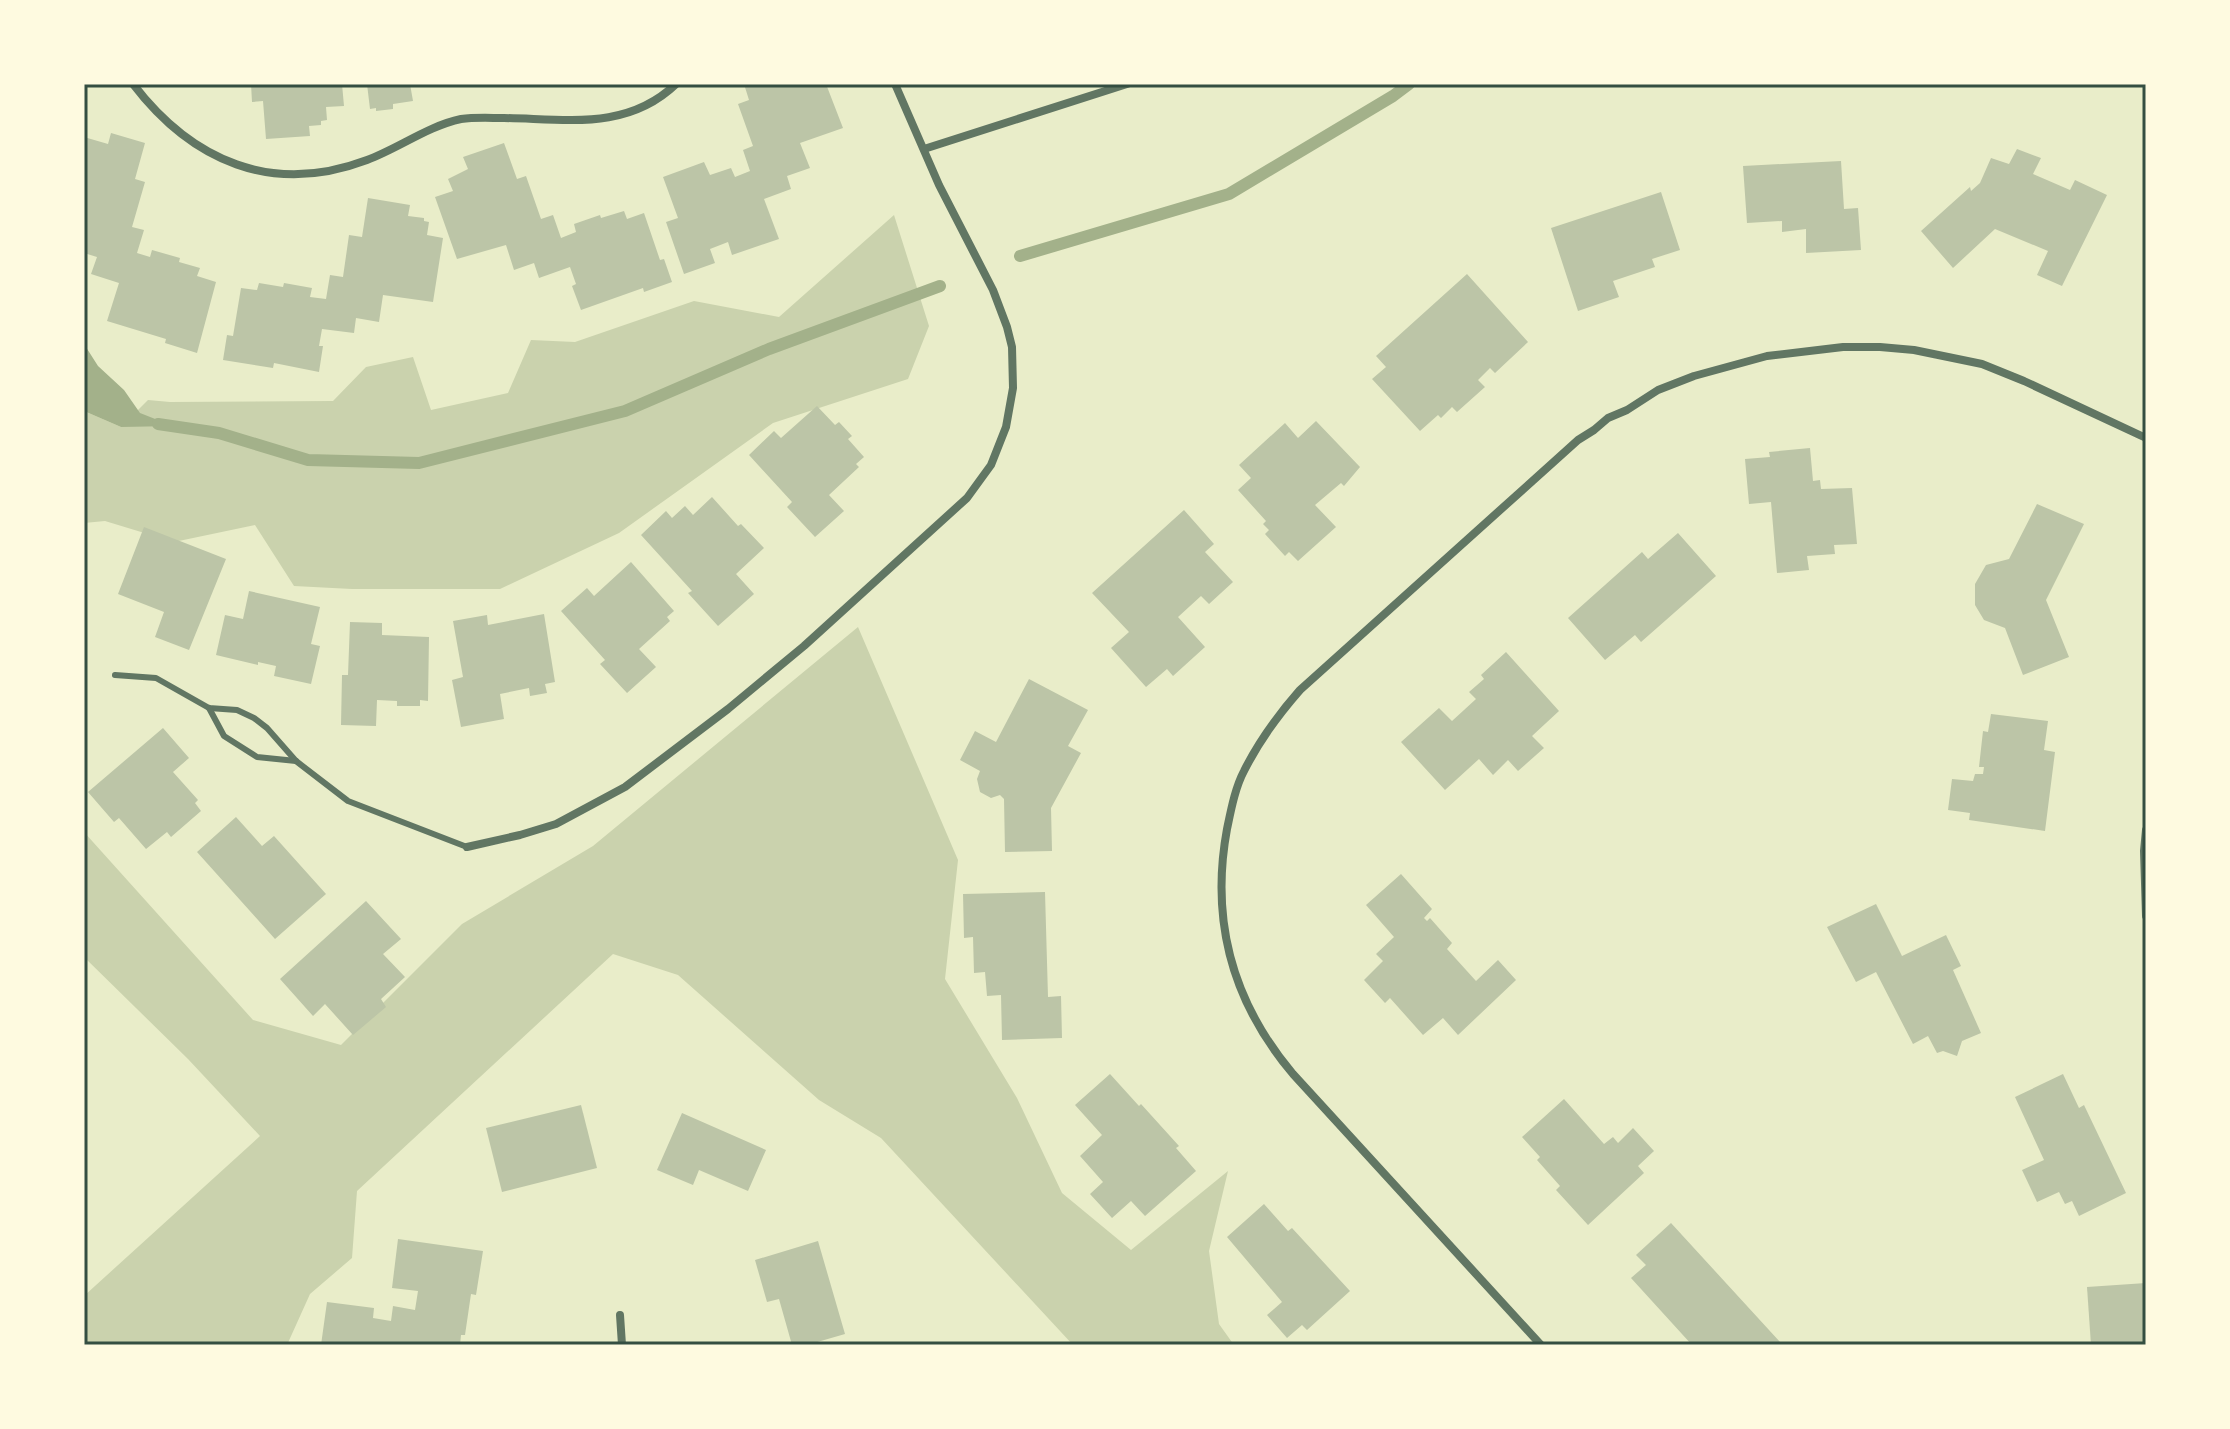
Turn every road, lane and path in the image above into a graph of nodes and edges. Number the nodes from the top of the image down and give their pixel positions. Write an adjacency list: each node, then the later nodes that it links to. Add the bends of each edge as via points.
1 (133, 84): 2 (street, via 160,116 204,150 238,166 286,175 329,172 462,119 568,122 621,115 645,107)
2 (676, 84)
3 (895, 84): 5 (street)
4 (1127, 84): 5 (street)
5 (924, 149): 11 (street, via 1001,307 1012,347 1013,388 1006,427 980,482 804,646 625,787 556,824)
6 (2146, 438): 15 (street, via 1982,364 1914,350 1843,347 1730,364 1658,390 1578,440 1300,690 1273,721 1243,773 1225,839 1224,930 1248,1007 1293,1074)
7 (115, 675): 8 (lane, via 156,678)
8 (209, 708): 9 (lane, via 237,710 254,718); 9 (lane, via 224,736 257,757)
9 (296, 761): 11 (lane, via 348,801)
10 (2146, 830): 12 (street)
11 (467, 847)
12 (2146, 916)
13 (620, 1315): 14 (street)
14 (622, 1345)
15 (1541, 1345)

